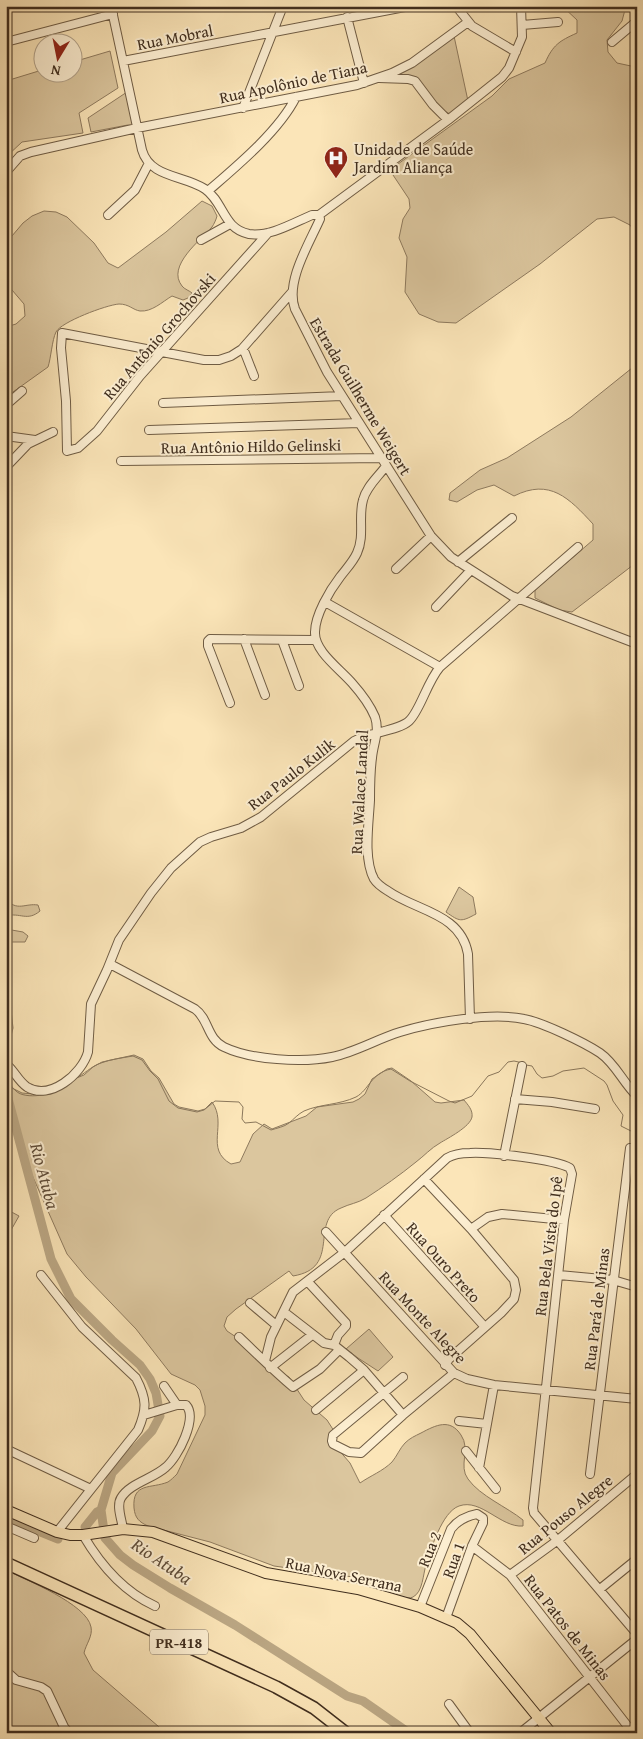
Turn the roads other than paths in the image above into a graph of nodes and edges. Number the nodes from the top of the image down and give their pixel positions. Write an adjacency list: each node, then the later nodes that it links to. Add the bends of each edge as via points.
1 (283, 6): 12 (street)
2 (410, 6): 5 (street, Rua Mobral)
3 (456, 6): 9 (street)
4 (521, 6): 11 (street)
5 (395, 7): 7 (street, Rua Mobral)
6 (112, 10): 13 (street); 16 (street)
7 (347, 17): 12 (street, Rua Mobral); 18 (street)
8 (637, 21): 14 (street)
9 (468, 22): 15 (street); 17 (street, Rua Apolônio de Tiana, via 412,63)
10 (558, 22): 11 (street)
11 (522, 25): 15 (street, via 522,37)
12 (273, 32): 16 (street, Rua Mobral); 20 (street)
13 (6, 42)
14 (612, 42)
15 (516, 52): 21 (street, via 510,68 502,77)
16 (123, 61): 22 (street)
17 (378, 78): 18 (street, Rua Apolônio de Tiana); 21 (street, via 415,81)
18 (364, 83): 19 (street, Rua Apolônio de Tiana)
19 (296, 98): 20 (street, Rua Apolônio de Tiana); 25 (street, via 266,136)
20 (243, 108): 22 (street, Rua Apolônio de Tiana)
21 (448, 120): 27 (street)
22 (137, 128): 23 (street); 24 (street, Rua Apolônio de Tiana, via 25,153)
23 (148, 162): 25 (street, via 166,174); 26 (street, via 135,190)
24 (6, 172)
25 (208, 191): 28 (street)
26 (108, 215)
27 (319, 215): 29 (street); 31 (street)
28 (230, 224): 29 (street, via 248,233); 30 (street)
29 (268, 233): 33 (street, Rua Antônio Grochovski)
30 (201, 240)
31 (292, 292): 32 (street); 36 (street, Estrada Guilherme Weigert, via 301,323)
32 (242, 349): 33 (street, via 225,358 212,360); 34 (street)
33 (162, 352): 33 (street, Rua Antônio Grochovski, via 62,333 67,451 78,448 97,431)
34 (254, 376)
35 (22, 392): 38 (street)
36 (342, 396): 37 (street); 39 (street, Estrada Guilherme Weigert)
37 (163, 403)
38 (6, 405)
39 (359, 423): 40 (street); 44 (street, Estrada Guilherme Weigert)
40 (148, 430)
41 (53, 432): 43 (street)
42 (6, 436): 43 (street)
43 (35, 440): 47 (street)
44 (381, 458): 45 (street, Rua Antônio Hildo Gelinski); 46 (street, Estrada Guilherme Weigert)
45 (121, 461)
46 (386, 466): 49 (street, Estrada Guilherme Weigert); 55 (street, via 365,494 358,551)
47 (6, 468)
48 (512, 518): 51 (street)
49 (431, 536): 51 (street, Estrada Guilherme Weigert); 52 (street)
50 (578, 547): 54 (street, Rua Paulo Kulik)
51 (458, 562): 53 (street, Estrada Guilherme Weigert)
52 (396, 569)
53 (471, 570): 54 (street, Estrada Guilherme Weigert); 56 (street)
54 (518, 599): 60 (street, Estrada Guilherme Weigert); 61 (street, Rua Paulo Kulik)
55 (325, 602): 59 (street, via 316,624); 61 (street)
56 (436, 607)
57 (244, 639): 58 (street); 63 (street); 64 (street, via 208,641)
58 (282, 640): 59 (street); 62 (street)
59 (316, 640): 65 (street, Rua Walace Landal, via 362,696 375,718)
60 (637, 644)
61 (440, 667): 65 (street, Rua Paulo Kulik, via 408,722)
62 (299, 686)
63 (265, 695)
64 (230, 704)
65 (377, 732): 66 (street, Rua Paulo Kulik, via 350,744 256,820 195,845 151,893 121,936); 67 (street, Rua Walace Landal, via 371,760 368,850 371,872 386,890 438,915 460,934 468,954)
66 (110, 964): 67 (street, via 198,1011 220,1046 251,1055 288,1059 333,1057 400,1032); 68 (street, Rua Paulo Kulik, via 91,1004 87,1059 79,1070 60,1085 41,1091 29,1088)
67 (470, 1019): 70 (street, via 518,1018 543,1025 599,1052 612,1063)
68 (6, 1064)
69 (522, 1066): 71 (street)
70 (637, 1096)
71 (516, 1099): 72 (street); 74 (street)
72 (595, 1109)
73 (630, 1148): 83 (street, Rua Pará de Minas)
74 (504, 1156): 75 (street, Rua Bela Vista do Ipê, via 454,1154); 77 (street, Rua Bela Vista do Ipê, via 556,1162 570,1168 572,1174)
75 (424, 1179): 76 (street, Rua Bela Vista do Ipê); 78 (street)
76 (384, 1215): 80 (street, Rua Bela Vista do Ipê); 89 (street, Rua Ouro Preto)
77 (564, 1220): 78 (street, via 502,1214 488,1216); 82 (street, Rua Bela Vista do Ipê)
78 (471, 1229): 89 (street, via 514,1280 516,1290 514,1299)
79 (326, 1232): 80 (street, Rua Monte Alegre)
80 (345, 1252): 84 (street, Rua Bela Vista do Ipê); 94 (street, Rua Monte Alegre)
81 (41, 1275): 106 (street, via 82,1327 136,1378 145,1401)
82 (559, 1275): 83 (street); 100 (street, Rua Bela Vista do Ipê)
83 (613, 1280): 85 (street); 102 (street, Rua Pará de Minas)
84 (308, 1282): 87 (street, Rua Bela Vista do Ipê, via 293,1292); 92 (street, via 346,1323 338,1334)
85 (637, 1287)
86 (250, 1303): 88 (street)
87 (284, 1312): 88 (street, Rua Bela Vista do Ipê); 90 (street)
88 (276, 1325): 93 (street, Rua Bela Vista do Ipê, via 271,1337)
89 (484, 1326): 94 (street)
90 (312, 1334): 92 (street); 93 (street)
91 (239, 1337): 93 (street)
92 (337, 1348): 93 (street, via 320,1369 293,1387); 95 (street)
93 (268, 1365)
94 (445, 1365): 96 (street, Rua Monte Alegre)
95 (364, 1370): 101 (street); 105 (street)
96 (454, 1373): 98 (street, Rua Monte Alegre, via 467,1380); 107 (street)
97 (403, 1377): 101 (street)
98 (494, 1384): 100 (street, Rua Monte Alegre); 109 (street)
99 (164, 1386): 104 (street)
100 (545, 1390): 102 (street, Rua Monte Alegre); 124 (street, Rua Bela Vista do Ipê, via 533,1508)
101 (384, 1392): 107 (street); 107 (street, via 333,1435 333,1444 349,1452 361,1453)
102 (599, 1396): 103 (street, Rua Monte Alegre); 113 (street, Rua Pará de Minas)
103 (637, 1399)
104 (177, 1405): 106 (street); 120 (street, via 189,1407 189,1429 166,1468 120,1499)
105 (316, 1410)
106 (144, 1415): 115 (street, via 134,1437)
107 (403, 1415)
108 (459, 1421): 109 (street)
109 (488, 1424): 112 (street)
110 (6, 1449): 115 (street)
111 (466, 1451): 112 (street)
112 (479, 1468): 116 (street)
113 (590, 1474)
114 (637, 1474): 124 (street, Rua Pouso Alegre)
115 (91, 1489): 121 (street)
116 (496, 1489)
117 (6, 1510): 121 (main road, Rua Nova Serrana)
118 (477, 1514): 125 (street, Rua 1, via 483,1518); 131 (street, Rua 2, via 469,1515 451,1529)
119 (6, 1526): 123 (street)
120 (121, 1529): 122 (main road, Rua Nova Serrana); 131 (main road, Rua Nova Serrana, via 152,1532 266,1572 358,1589)
121 (57, 1532): 122 (main road, Rua Nova Serrana)
122 (83, 1535): 130 (street, via 111,1573 139,1599)
123 (34, 1538)
124 (558, 1540): 128 (street, Rua Pouso Alegre); 129 (street, Rua Bela Vista do Ipê)
125 (472, 1546): 128 (street, Rua Patos de Minas); 132 (street, Rua 1)
126 (637, 1559): 129 (street)
127 (6, 1563): 140 (highway, PR-418, via 276,1686 314,1708)
128 (510, 1575): 136 (street, Rua Patos de Minas)
129 (600, 1589): 133 (street, Rua Bela Vista do Ipê)
130 (155, 1606)
131 (420, 1607): 132 (main road, Rua Nova Serrana)
132 (446, 1618): 138 (main road, Rua Nova Serrana, via 470,1634)
133 (637, 1634)
134 (637, 1639): 136 (street)
135 (6, 1671): 139 (street, via 16,1680 47,1691)
136 (590, 1677): 138 (street); 144 (street, Rua Patos de Minas)
137 (449, 1704): 141 (street)
138 (540, 1718): 142 (street); 143 (main road, Rua Nova Serrana)
139 (69, 1733)
140 (346, 1733)
141 (470, 1733)
142 (520, 1733)
143 (551, 1733)
144 (633, 1733)

